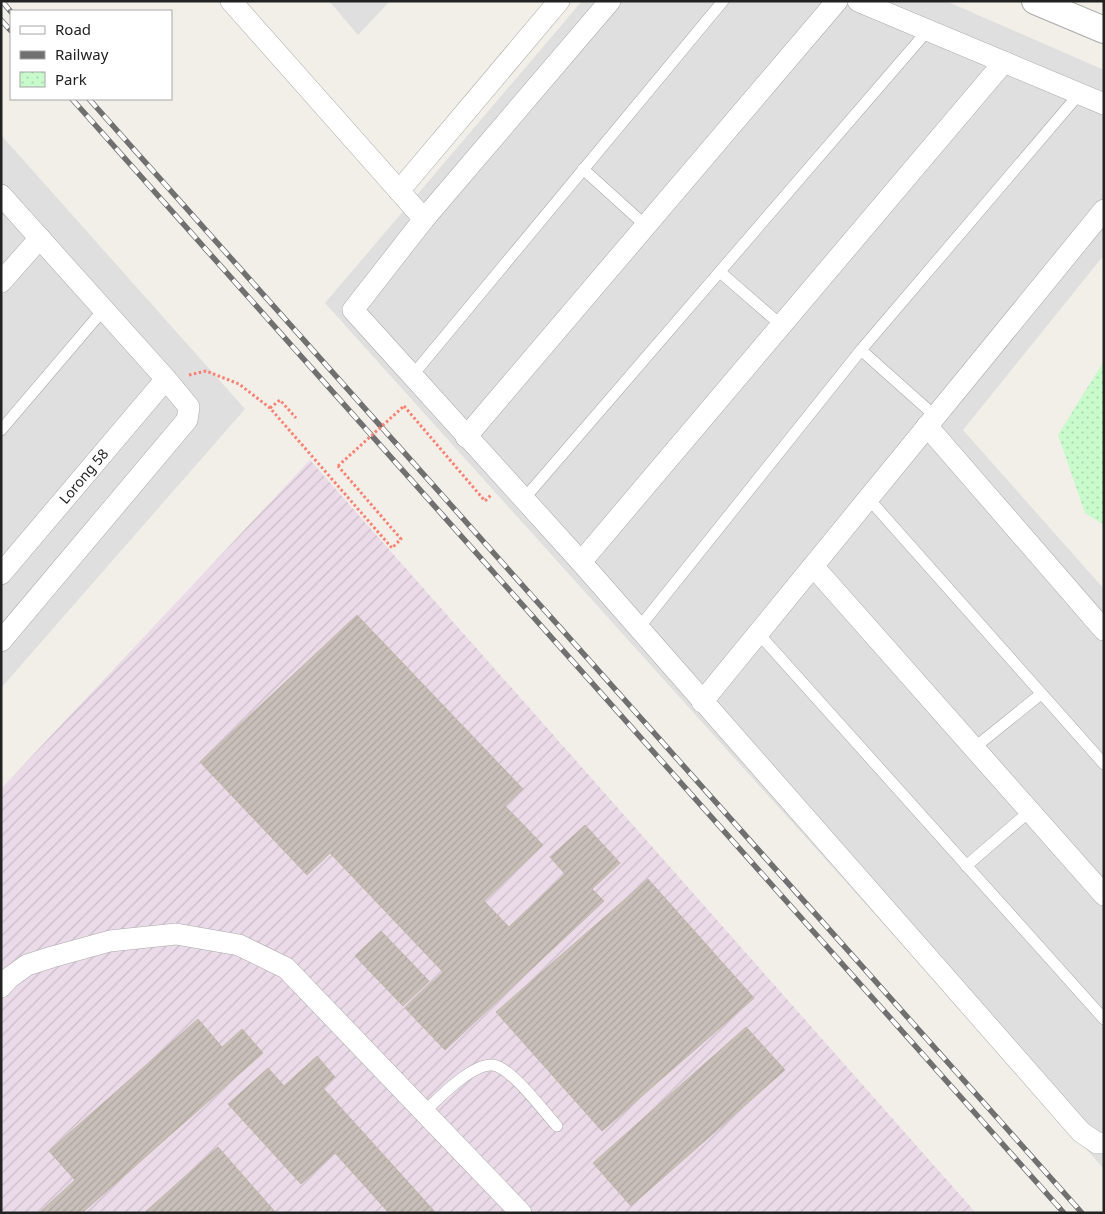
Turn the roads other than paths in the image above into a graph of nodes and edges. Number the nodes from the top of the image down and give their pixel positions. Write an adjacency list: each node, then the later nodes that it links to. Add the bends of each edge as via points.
1 (232, 1): 14 (street)
2 (559, 1): 14 (street)
3 (610, 1): 17 (street)
4 (722, 1): 13 (lane)
5 (837, 1): 18 (street)
6 (858, 1): 8 (street)
7 (1034, 1): 9 (street)
8 (928, 30): 10 (street); 20 (lane)
9 (1104, 30)
10 (1004, 62): 11 (street); 23 (street)
11 (1080, 94): 12 (street); 24 (lane)
12 (1104, 104)
13 (583, 169): 18 (lane); 25 (lane)
14 (399, 191): 17 (street)
15 (1, 195): 19 (street)
16 (1104, 210): 27 (street)
17 (424, 219): 25 (street, via 353,310)
18 (646, 226): 29 (street)
19 (40, 238): 21 (street); 22 (street)
20 (720, 272): 23 (lane); 31 (lane)
21 (1, 282)
22 (104, 309): 26 (street); 28 (lane)
23 (782, 325): 32 (street)
24 (861, 350): 27 (lane); 35 (lane)
25 (412, 376): 29 (street)
26 (166, 379): 34 (street, Lorong 58); 38 (street, via 189,407 189,417)
27 (931, 421): 30 (street); 36 (street)
28 (1, 430)
29 (466, 437): 31 (street)
30 (868, 498): 33 (street); 39 (lane)
31 (523, 500): 32 (street)
32 (581, 562): 35 (street)
33 (813, 566): 37 (street); 41 (street)
34 (1, 574)
35 (638, 629): 40 (street)
36 (1104, 630)
37 (758, 633): 40 (street); 44 (lane)
38 (1, 641)
39 (1042, 694): 41 (lane); 42 (lane)
40 (702, 702): 50 (street, via 1081,1132 1097,1143)
41 (974, 748): 43 (street)
42 (1104, 764)
43 (1030, 811): 44 (lane); 45 (street)
44 (966, 866): 47 (lane)
45 (1104, 895)
46 (1, 987): 48 (street, via 26,966 110,941 176,934 239,944 286,968)
47 (1104, 1020)
48 (424, 1112): 49 (lane, via 477,1069 494,1065 509,1073); 51 (street)
49 (557, 1126)
50 (1104, 1143)
51 (521, 1213)

